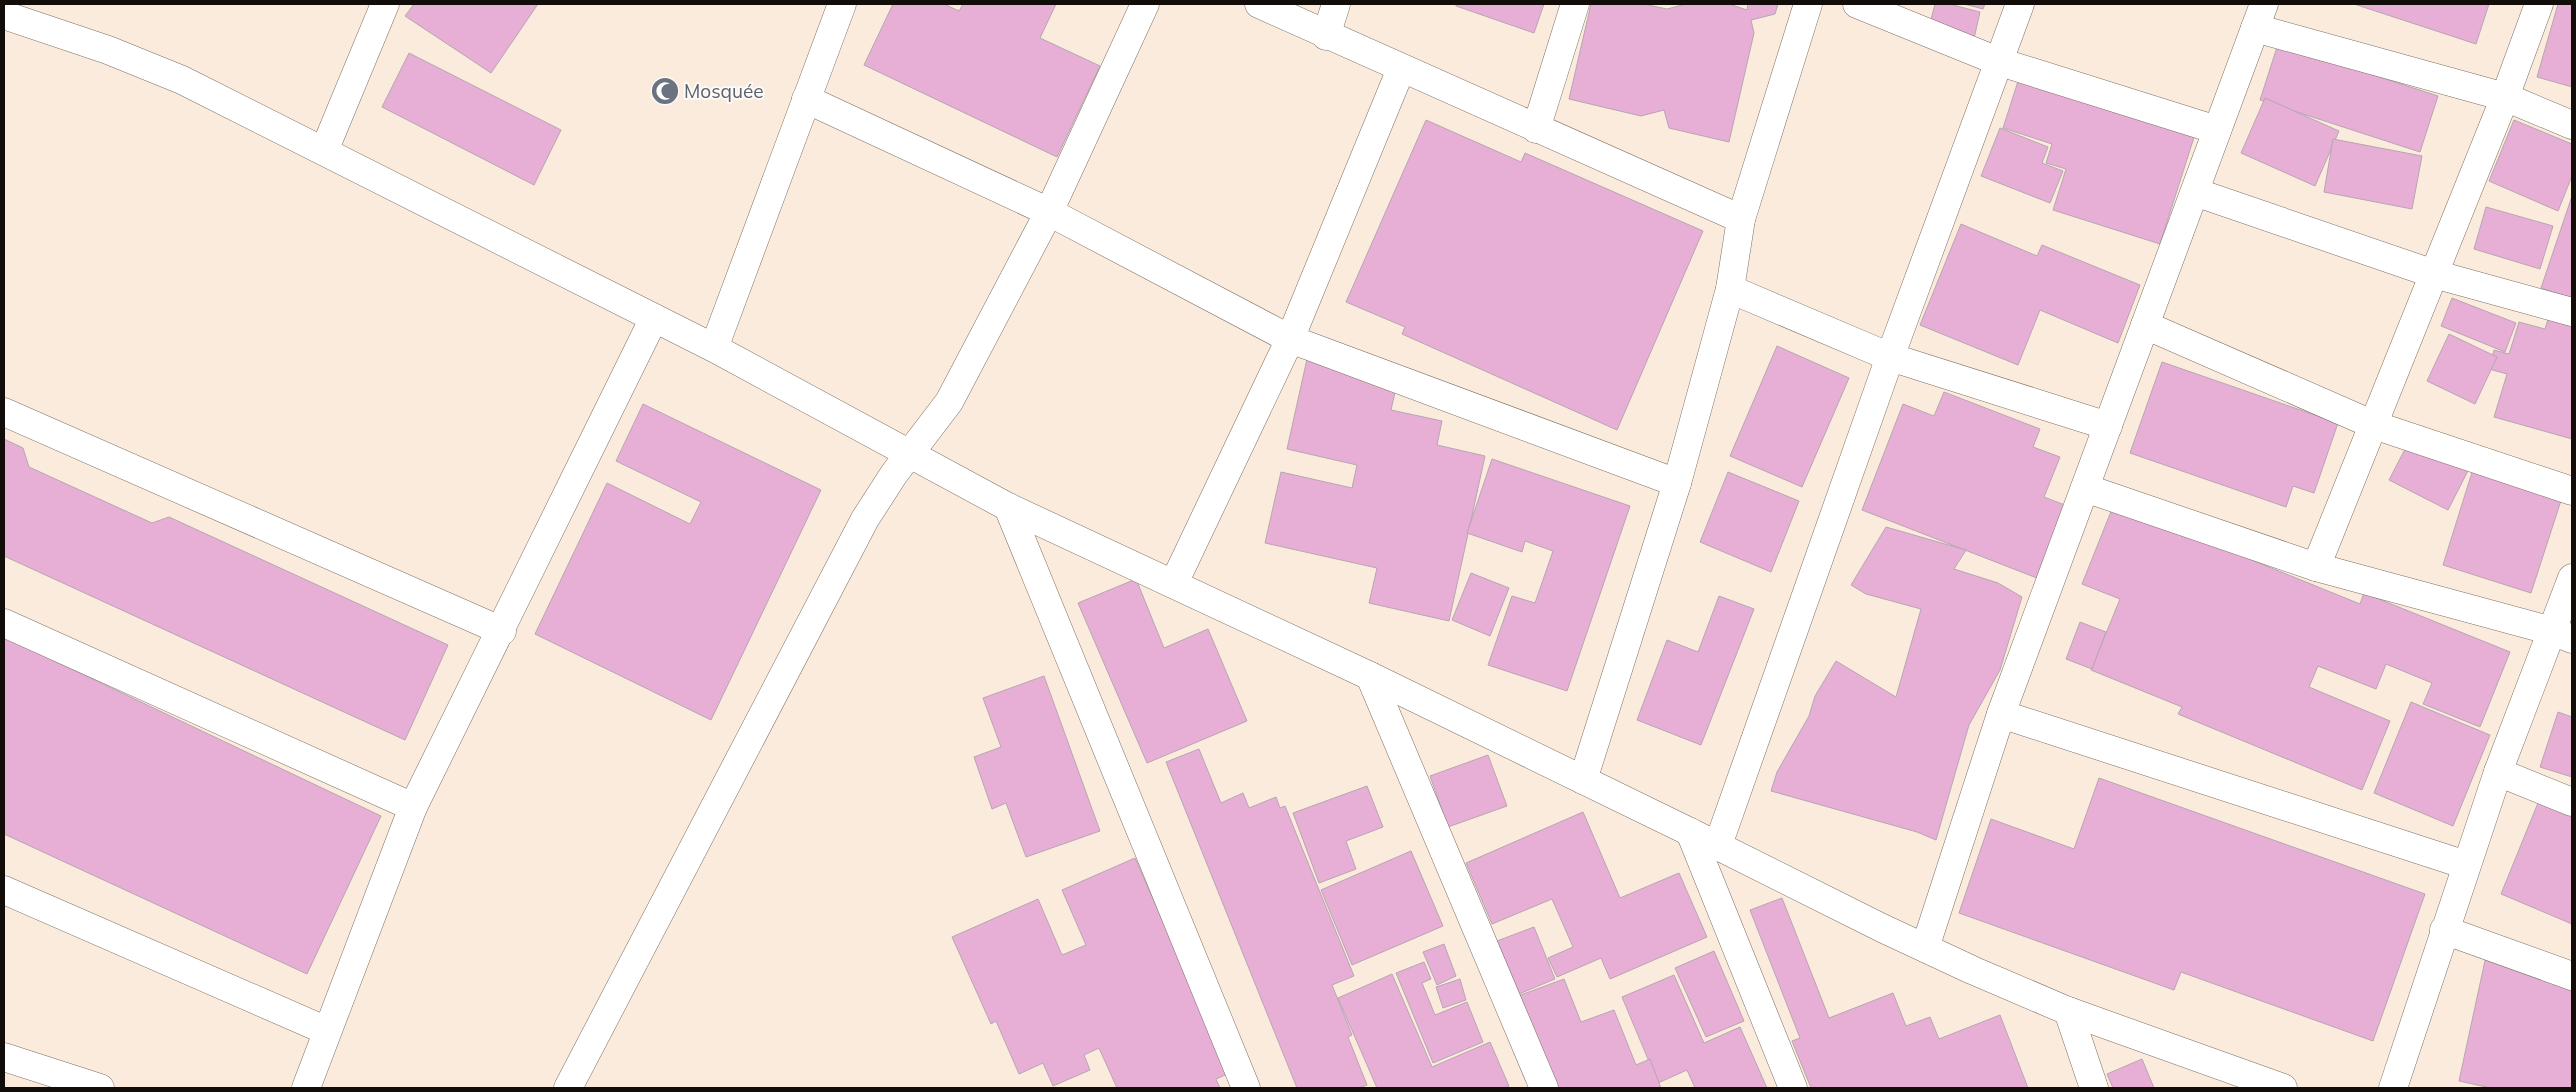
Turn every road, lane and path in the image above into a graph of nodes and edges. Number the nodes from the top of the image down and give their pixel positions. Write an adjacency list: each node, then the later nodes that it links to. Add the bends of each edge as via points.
1 (386, 4): 21 (street)
2 (842, 4): 17 (street)
3 (1144, 4): 23 (street)
4 (1258, 4): 13 (street)
5 (1336, 4): 13 (street)
6 (1575, 4): 19 (street)
7 (1808, 4): 24 (street)
8 (1857, 4): 14 (street)
9 (2020, 4): 14 (street)
10 (2539, 4): 16 (street)
11 (4, 15): 21 (street, via 108,50 182,80)
12 (2260, 16): 16 (street); 20 (street)
13 (1326, 36): 15 (street)
14 (2000, 62): 20 (street); 32 (street)
15 (1401, 69): 19 (street); 30 (street)
16 (2505, 97): 18 (street); 25 (street)
17 (806, 99): 23 (street); 31 (street)
18 (2572, 126)
19 (1536, 129): 24 (street)
20 (2217, 130): 22 (street)
21 (324, 151): 28 (street)
22 (2195, 192): 25 (street); 29 (street)
23 (1049, 212): 30 (street); 36 (street, via 949,402)
24 (1741, 219): 26 (street)
25 (2434, 274): 27 (street); 34 (street)
26 (1730, 289): 32 (street); 37 (street)
27 (2572, 312)
28 (654, 318): 31 (street); 45 (street)
29 (2145, 325): 34 (street); 35 (street)
30 (1290, 339): 37 (street); 43 (street)
31 (714, 348): 36 (street)
32 (1890, 357): 35 (street); 54 (street)
33 (4, 412): 45 (street)
34 (2374, 425): 39 (street); 41 (street)
35 (2108, 426): 38 (street)
36 (910, 453): 40 (street); 65 (street, via 865,519)
37 (1677, 483): 50 (street)
38 (2085, 488): 41 (street); 48 (street)
39 (2572, 491)
40 (1008, 507): 43 (street); 66 (street)
41 (2316, 567): 46 (street)
42 (2572, 578): 46 (street)
43 (1174, 583): 47 (street)
44 (4, 624): 52 (street)
45 (502, 631): 52 (street)
46 (2562, 635): 49 (street)
47 (1370, 676): 50 (street); 67 (street)
48 (2001, 714): 55 (street); 58 (street)
49 (2498, 772): 51 (street); 55 (street)
50 (1583, 780): 53 (street)
51 (2572, 802)
52 (414, 807): 61 (street)
53 (1690, 832): 54 (street); 68 (street)
54 (1718, 845): 58 (street)
55 (2466, 865): 57 (street)
56 (4, 890): 61 (street)
57 (2444, 930): 59 (street); 71 (street)
58 (1925, 948): 60 (street)
59 (2572, 976)
60 (2068, 1011): 69 (street); 70 (street)
61 (327, 1031): 64 (street)
62 (4, 1057): 63 (street)
63 (100, 1088)
64 (306, 1088)
65 (568, 1088)
66 (1246, 1088)
67 (1544, 1088)
68 (1793, 1088)
69 (2094, 1088)
70 (2283, 1088)
71 (2393, 1088)

